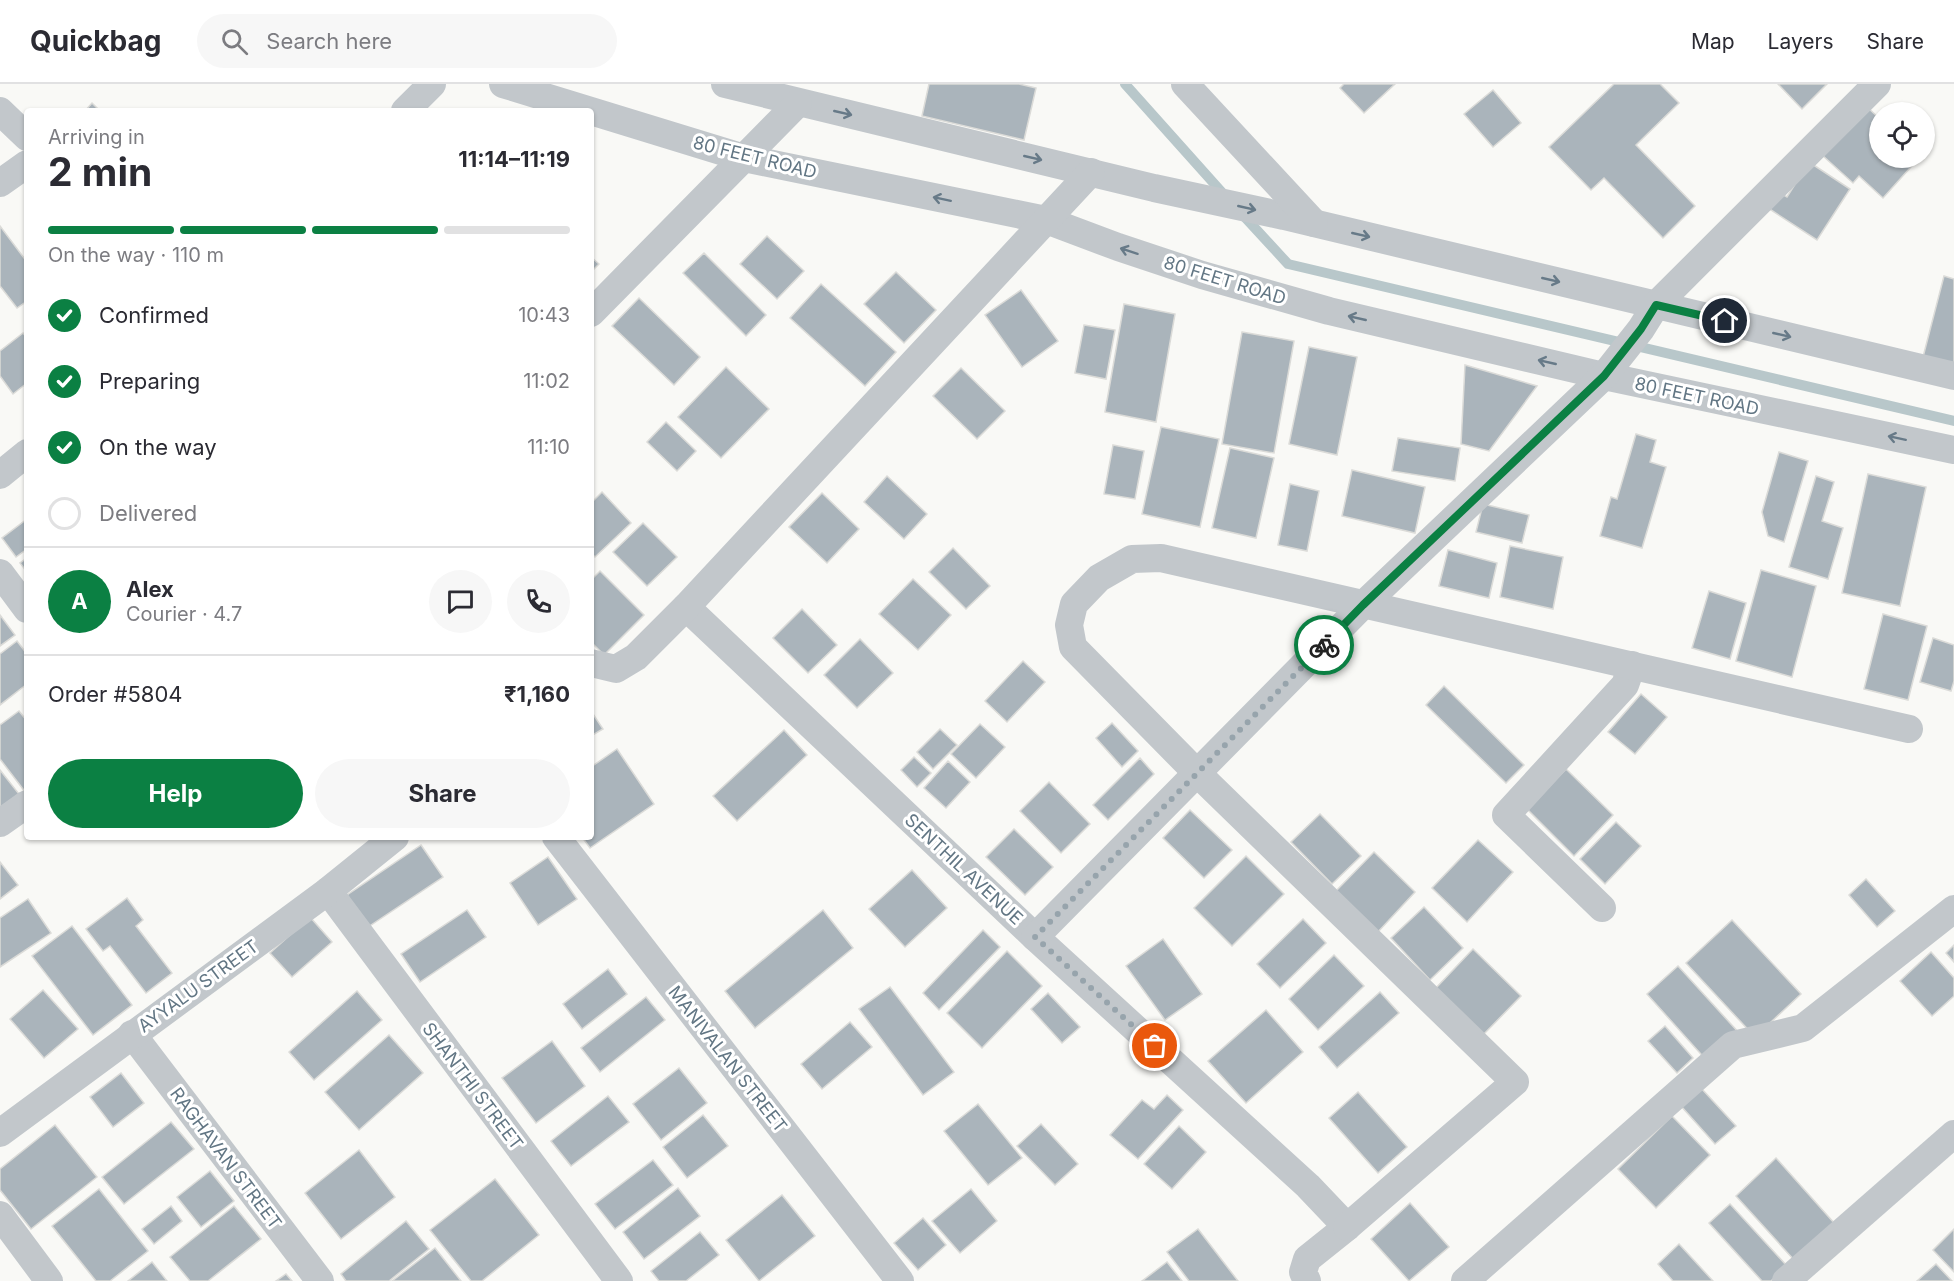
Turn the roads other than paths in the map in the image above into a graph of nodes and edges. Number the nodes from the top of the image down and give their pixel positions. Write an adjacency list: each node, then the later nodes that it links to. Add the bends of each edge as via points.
1 (432, 84): 7 (street)
2 (503, 84): 8 (street, 80 FEET ROAD)
3 (725, 84): 6 (street)
4 (1185, 84): 17 (street)
5 (1877, 84): 19 (street)
6 (798, 102): 12 (street); 14 (street, one-way to 14)
7 (408, 108)
8 (581, 108)
9 (0, 111): 11 (street)
10 (594, 112): 12 (street, 80 FEET ROAD)
11 (24, 134)
12 (744, 158): 16 (street, 80 FEET ROAD, one-way to 12); 18 (street)
13 (24, 166): 15 (street)
14 (1091, 172): 16 (street); 17 (street, one-way to 17)
15 (0, 183)
16 (1046, 220): 20 (street, 80 FEET ROAD, one-way to 16, via 1329,311 1202,275); 28 (street)
17 (1314, 223): 19 (street, one-way to 19)
18 (594, 310)
19 (1648, 317): 20 (street); 21 (street, one-way to 21)
20 (1610, 370): 22 (street, 80 FEET ROAD, one-way to 20); 27 (street)
21 (1954, 376)
22 (1954, 450)
23 (24, 455): 24 (street)
24 (0, 475)
25 (0, 573): 26 (street)
26 (24, 605)
27 (1363, 605): 30 (street); 32 (street); 32 (street, via 1161,558 1132,559 1099,578 1074,604 1069,625 1073,647)
28 (686, 607): 29 (street, via 636,657 616,669); 40 (street, SENTHIL AVENUE)
29 (594, 664)
30 (1632, 665): 31 (street); 38 (street, via 1624,685 1506,815)
31 (1909, 729)
32 (1198, 774): 40 (street); 45 (street, via 1515,1082)
33 (24, 806): 34 (street)
34 (0, 823)
35 (391, 840): 37 (street, AYYALU STREET)
36 (558, 840): 49 (street, MANIVALAN STREET)
37 (327, 891): 41 (street, AYYALU STREET); 48 (street, SHANTHI STREET)
38 (1602, 908)
39 (1954, 909): 51 (street, via 1803,1028 1733,1044)
40 (1035, 937): 45 (street, SENTHIL AVENUE, via 1308,1186)
41 (132, 1034): 42 (street, AYYALU STREET); 47 (street, RAGHAVAN STREET)
42 (0, 1133)
43 (1954, 1134): 52 (street)
44 (0, 1215): 46 (street)
45 (1347, 1227): 50 (street, via 1307,1259 1303,1272)
46 (49, 1281)
47 (320, 1281)
48 (619, 1281)
49 (900, 1281)
50 (1307, 1281)
51 (1465, 1281)
52 (1786, 1281)

